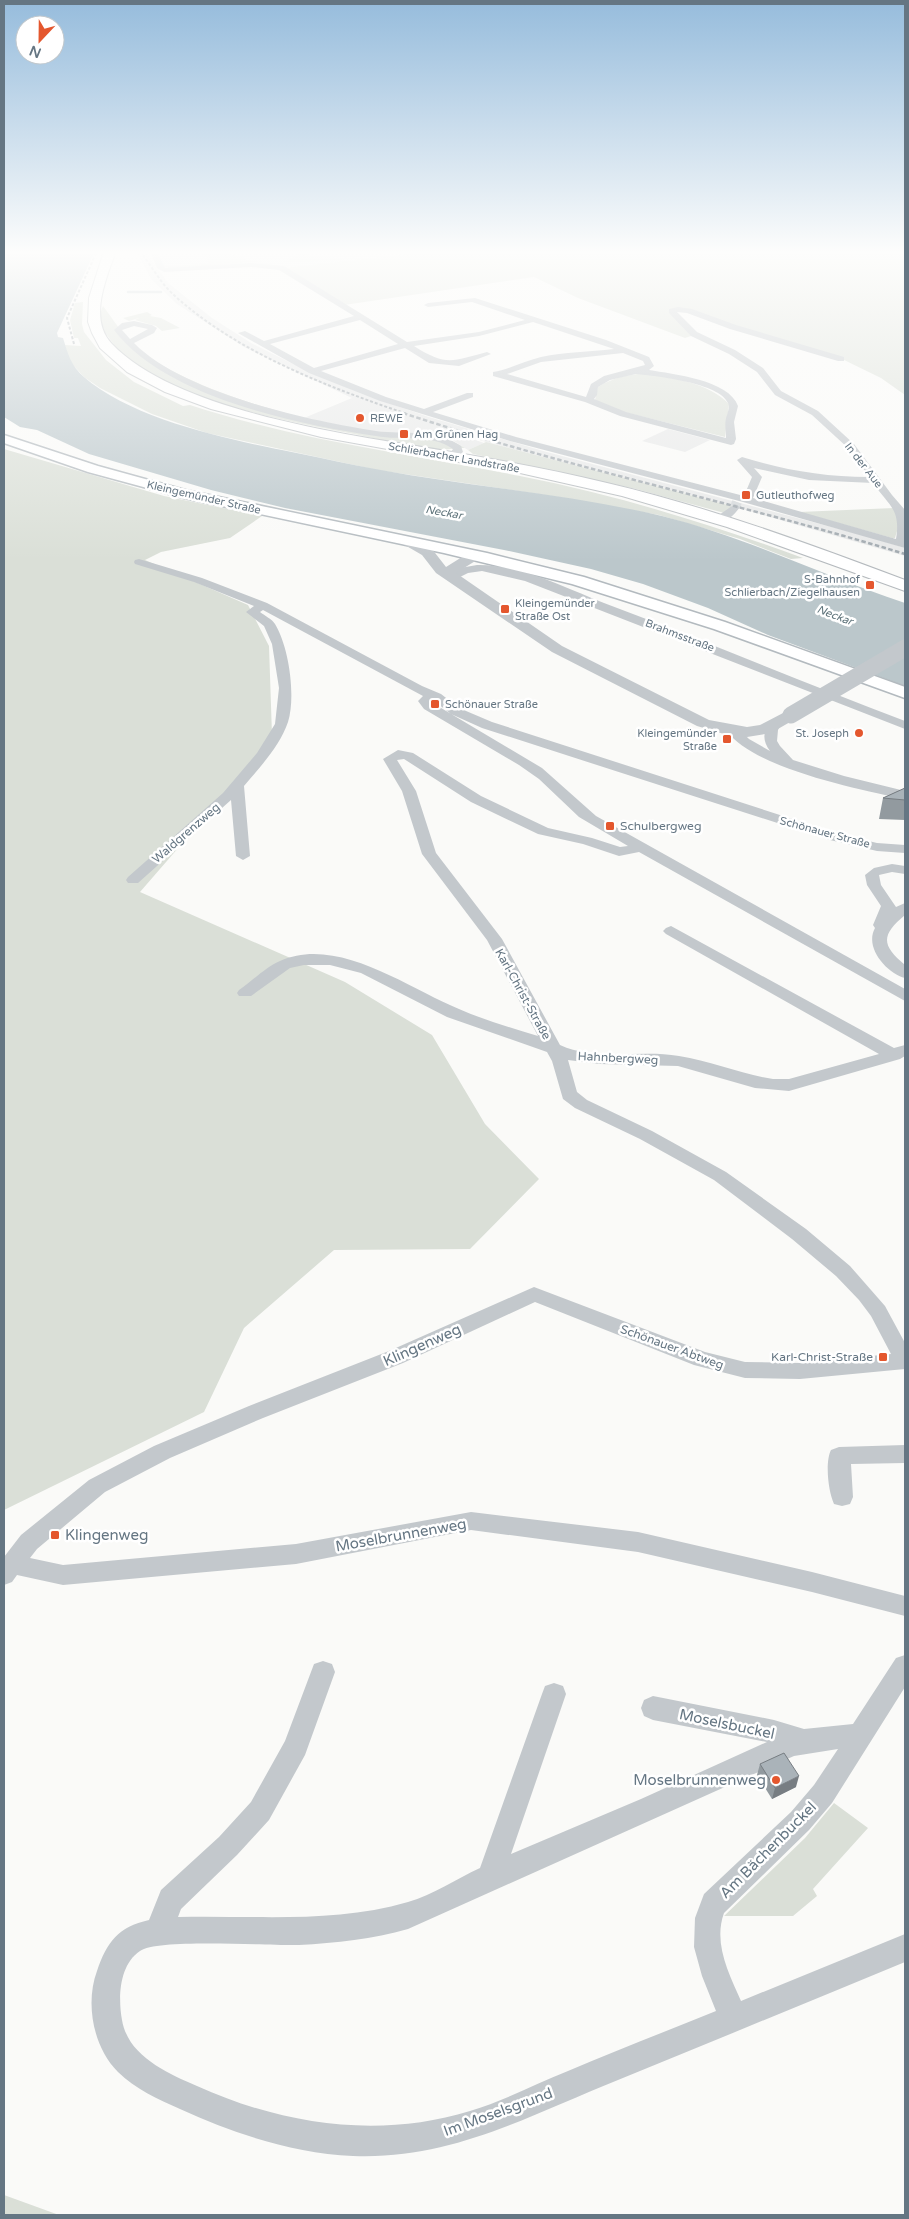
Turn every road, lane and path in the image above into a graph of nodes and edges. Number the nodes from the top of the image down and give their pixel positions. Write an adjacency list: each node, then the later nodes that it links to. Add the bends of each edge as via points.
1 (115, 355): 19 (main road, Schlierbacher Landstraße, via 141,374 191,397 242,413)
2 (143, 355): 19 (street, via 163,368 214,392 308,420 378,434 442,439 458,448)
3 (282, 355): 12 (street)
4 (371, 355): 12 (street)
5 (424, 355): 6 (street, via 436,361 459,363)
6 (485, 355)
7 (590, 355): 15 (street, via 553,358 516,368 498,378 514,379)
8 (636, 355): 13 (street, via 650,364)
9 (735, 355): 21 (street, In der Aue, via 763,372 778,393 815,413 851,446)
10 (823, 355): 11 (street, In der Aue)
11 (841, 360)
12 (312, 371): 16 (street, via 367,394)
13 (636, 372): 15 (street, via 607,378 594,386); 18 (street, via 672,376 712,388 729,397 733,403)
14 (470, 395): 16 (street)
15 (588, 400): 18 (street, via 623,414)
16 (424, 412): 22 (street)
17 (4, 439): 24 (main road, Kleingemünder Straße, via 95,470 184,493)
18 (731, 442): 20 (street)
19 (453, 456): 23 (main road, Schlierbacher Landstraße, via 588,483)
20 (743, 461): 21 (street, via 812,479); 22 (street, via 757,477 754,486)
21 (877, 480): 25 (street, In der Aue, via 901,513)
22 (740, 501): 23 (street); 25 (street)
23 (720, 519): 30 (main road, Schlierbacher Landstraße)
24 (408, 541): 26 (main road, Kleingemünder Straße); 28 (street, Kleingemünder Straße, via 427,552)
25 (903, 545)
26 (469, 554): 28 (street, via 449,556); 29 (street); 33 (main road, Kleingemünder Straße, via 575,579 673,609)
27 (139, 562): 31 (street, Schönauer Straße)
28 (437, 563): 29 (street, Kleingemünder Straße, via 438,568)
29 (449, 576): 36 (street, Brahmsstraße, via 464,570 485,568 550,587 689,638); 37 (street, Kleingemünder Straße, via 557,648 696,719)
30 (905, 586)
31 (263, 605): 34 (street, Schönauer Straße); 39 (street, Waldgrenzweg, via 252,612 269,624 276,638 285,688 284,711 263,755)
32 (905, 648): 35 (street, bridge)
33 (905, 693)
34 (431, 696): 41 (street, via 424,701 428,706 535,769 582,813); 42 (street, Schönauer Straße, via 477,721 571,754 835,837 877,847)
35 (775, 724): 37 (street, via 765,729); 38 (street, Kleingemünder Straße, via 769,740)
36 (905, 725)
37 (740, 732): 38 (street, Kleingemünder Straße, via 740,740 754,750)
38 (788, 762): 40 (street, Kleingemünder Straße)
39 (237, 784): 43 (street, Waldgrenzweg); 45 (street, Waldgrenzweg)
40 (905, 795)
41 (641, 847): 51 (street); 52 (street, Karl-Christ-Straße, via 619,852 543,832 476,799 408,756 398,754 390,759 409,791 432,858 494,939)
42 (905, 849)
43 (243, 856)
44 (905, 870): 47 (street, via 892,868 875,873 874,885 890,906 881,923)
45 (133, 880)
46 (905, 907): 47 (street)
47 (883, 927): 49 (street, via 880,949)
48 (671, 931): 53 (street, Hahnbergweg)
49 (905, 974)
50 (245, 993): 52 (street, Hahnbergweg, via 288,963 313,959 341,962 380,976 461,1016)
51 (905, 996)
52 (554, 1050): 53 (street, Hahnbergweg, via 586,1057 678,1061 754,1082 781,1085 868,1064); 55 (street, Karl-Christ-Straße, via 566,1089 575,1100 720,1176 843,1271 873,1304)
53 (900, 1052)
54 (534, 1294): 55 (street, Schönauer Abtweg, via 659,1344 738,1369 800,1371); 58 (street, Klingenweg, via 396,1357 162,1452 97,1486 29,1542)
55 (905, 1361)
56 (905, 1454): 57 (street, via 839,1456)
57 (842, 1498)
58 (8, 1569): 59 (street, Moselbrunnenweg, via 63,1575 296,1554 471,1521 638,1542)
59 (905, 1606)
60 (905, 1666): 64 (street, Am Bächenbuckel)
61 (323, 1672): 67 (street, via 296,1747 260,1811 171,1900)
62 (554, 1694): 66 (street)
63 (653, 1708): 65 (street, Moselsbuckel, via 774,1732)
64 (860, 1736): 65 (street, Im Moselsgrund, via 824,1737); 69 (street, Am Bächenbuckel, via 823,1794 800,1821 723,1895 709,1913 707,1946 714,1972)
65 (790, 1745): 66 (street, Im Moselsgrund)
66 (490, 1876): 67 (street, Im Moselsgrund, via 416,1913 342,1928)
67 (158, 1932): 69 (street, Im Moselsgrund, via 129,1942 108,1978 106,2015 112,2039 120,2051 133,2066 210,2108 254,2125 300,2136 342,2142 381,2141 454,2131)
68 (905, 1948): 69 (street)
69 (734, 2018)

